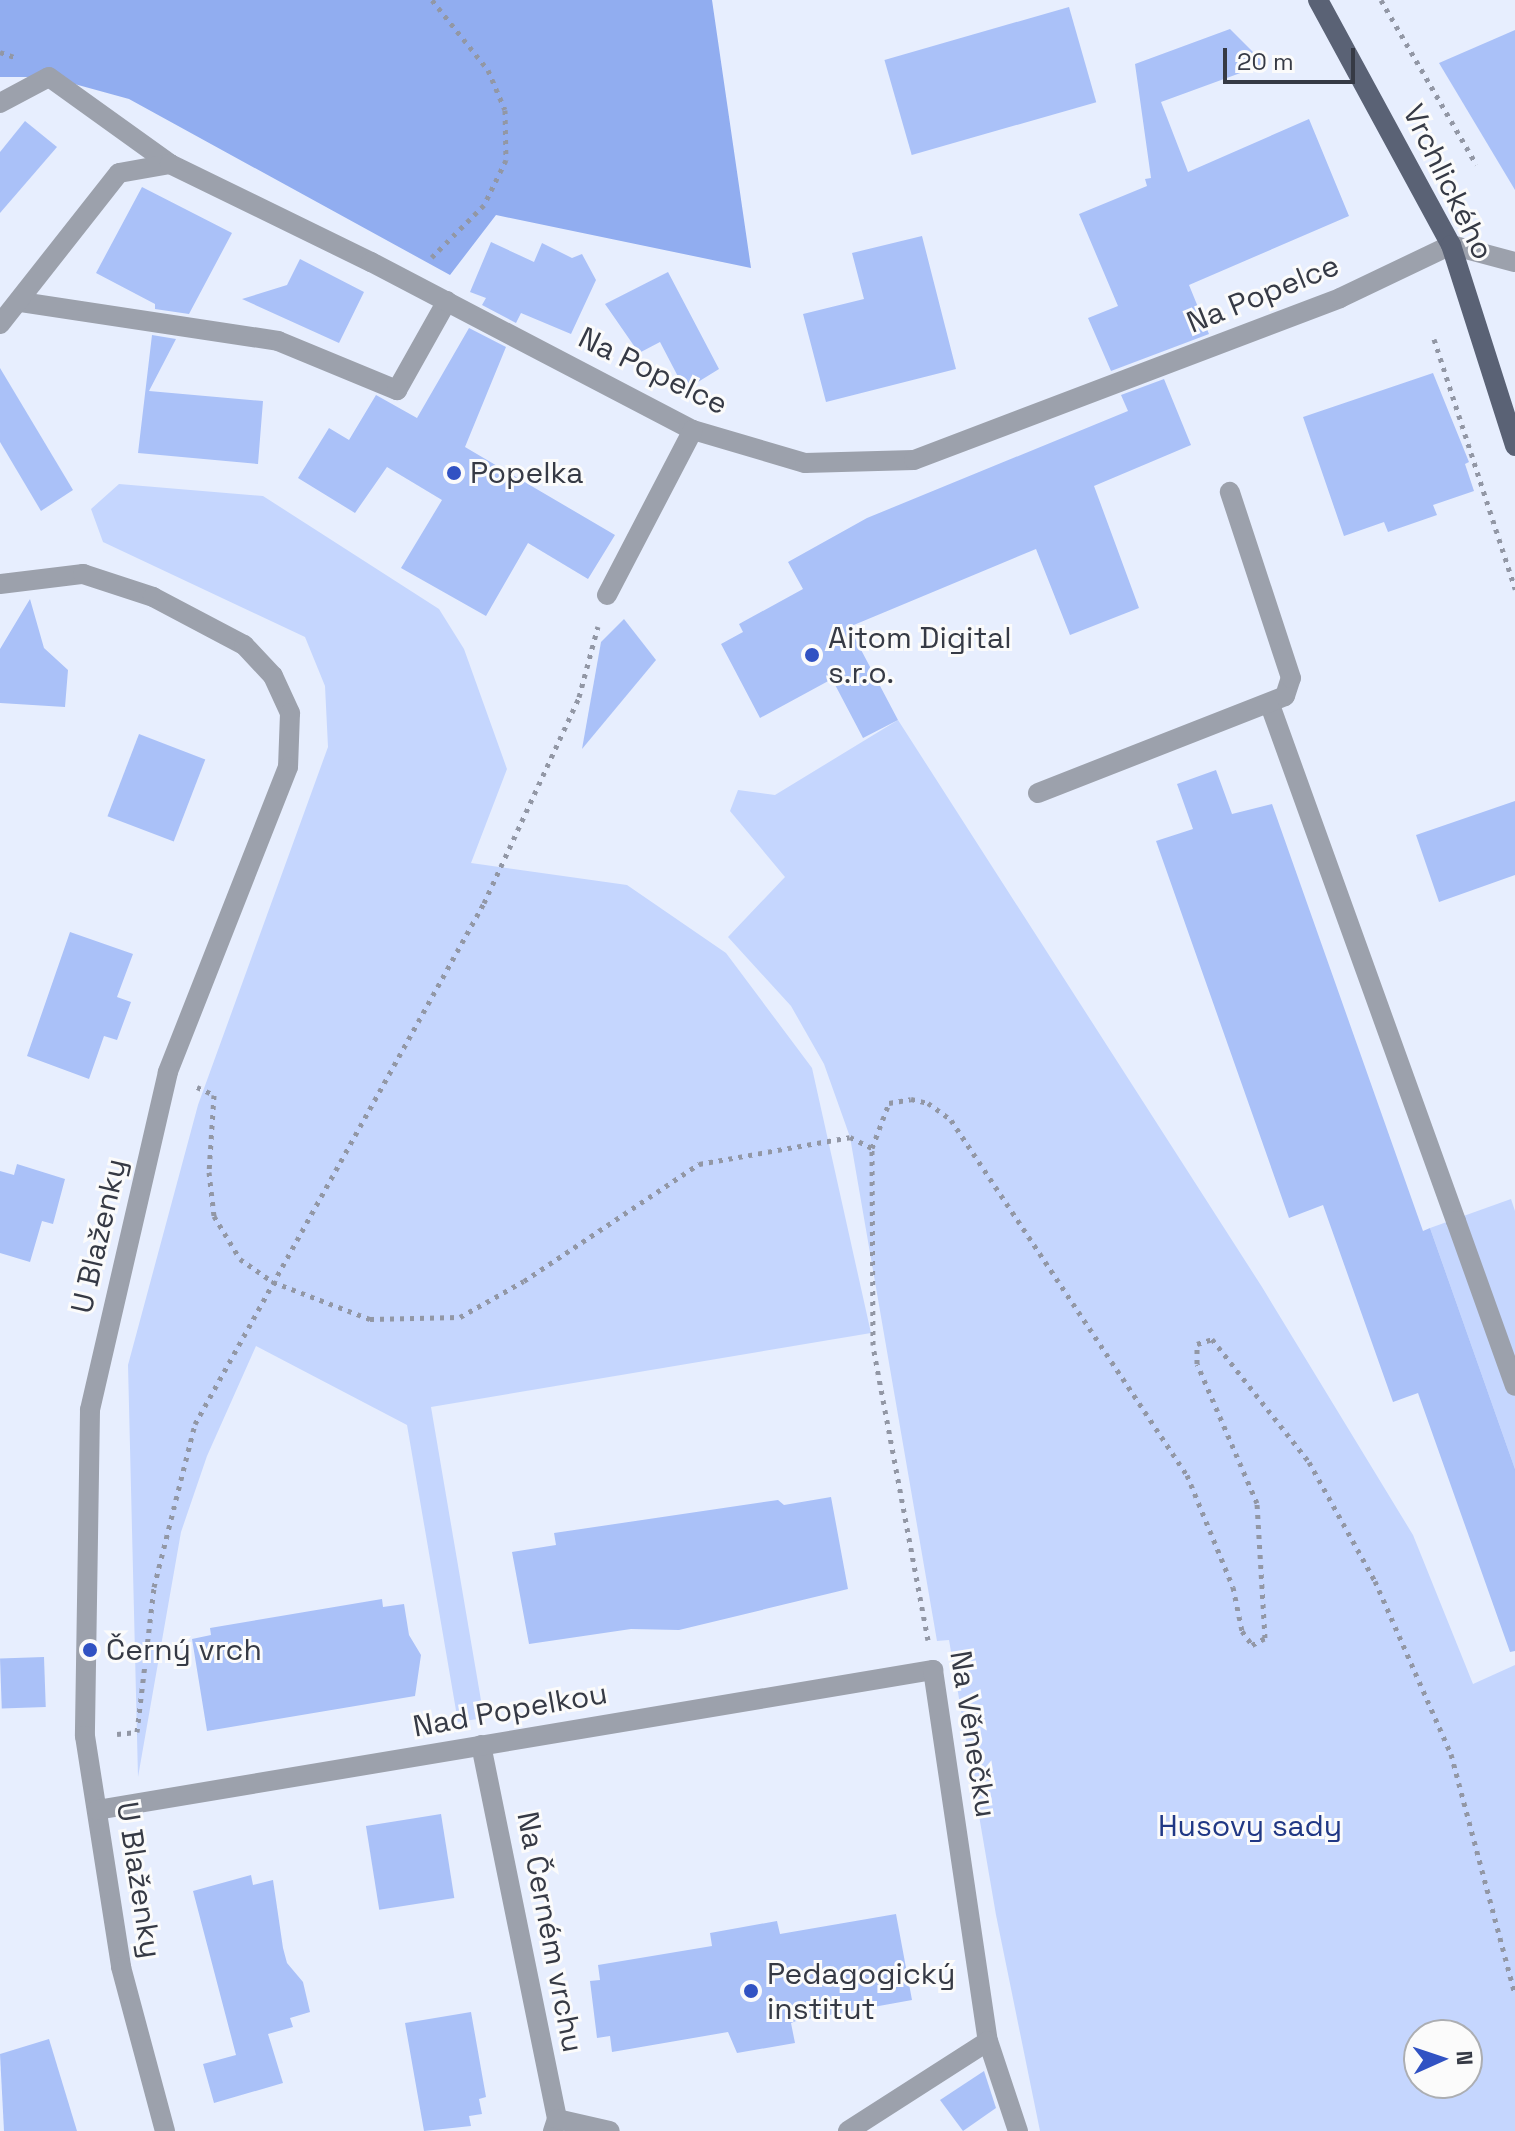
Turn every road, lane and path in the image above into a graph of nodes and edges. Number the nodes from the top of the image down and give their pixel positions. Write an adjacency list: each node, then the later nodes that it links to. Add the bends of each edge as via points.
1 (432, 0): 9 (path, via 488,70 505,110 506,160 484,205)
2 (1318, 0): 7 (main road, Vrchlického)
3 (1381, 0): 6 (path)
4 (0, 103): 5 (street, Na Popelce, via 49,77)
5 (170, 164): 9 (street, Na Popelce); 11 (street, via 119,173)
6 (1476, 164)
7 (1451, 245): 8 (street); 14 (street, Na Popelce, via 1340,298 914,460 805,463); 15 (main road, Vrchlického)
8 (1515, 262)
9 (409, 281): 10 (street, Na Popelce)
10 (447, 301): 11 (street, via 397,390 278,341); 14 (street, Na Popelce)
11 (21, 302): 12 (street)
12 (0, 324)
13 (1434, 339): 18 (path)
14 (693, 430): 19 (street)
15 (1515, 446)
16 (1230, 492): 20 (street, via 1291,678 1285,696)
17 (0, 584): 22 (street, U Blaženky, via 83,574 153,597 244,645 273,676 290,713 288,767)
18 (1515, 589)
19 (607, 595): 24 (path, via 579,697 535,800 484,903)
20 (1270, 705): 21 (street); 25 (street)
21 (1038, 793)
22 (168, 1072): 24 (path, via 214,1095 209,1172 214,1216 240,1259); 27 (street, U Blaženky, via 90,1410)
23 (872, 1148): 24 (path, via 850,1137 699,1164 524,1281 460,1317 370,1319); 26 (path, Na Věnečku, via 873,1345); 30 (path, via 889,1103 928,1103 951,1120 1187,1475 1233,1587 1242,1631 1252,1645 1265,1638 1257,1503 1197,1364 1197,1344 1212,1339 1309,1462 1375,1581 1451,1754)
24 (273, 1282): 27 (path, via 195,1424 154,1587 137,1732)
25 (1515, 1386)
26 (933, 1670): 28 (street, Nad Popelkou); 31 (street, Na Věnečku)
27 (85, 1736): 29 (street, U Blaženky)
28 (481, 1745): 29 (street, Nad Popelkou); 32 (street, Na Černém vrchu)
29 (97, 1810): 33 (street, U Blaženky, via 121,1967)
30 (1515, 1994)
31 (988, 2041): 35 (street); 36 (street, Na Věnečku)
32 (555, 2125): 34 (street)
33 (165, 2131)
34 (610, 2131)
35 (848, 2131)
36 (1018, 2131)

